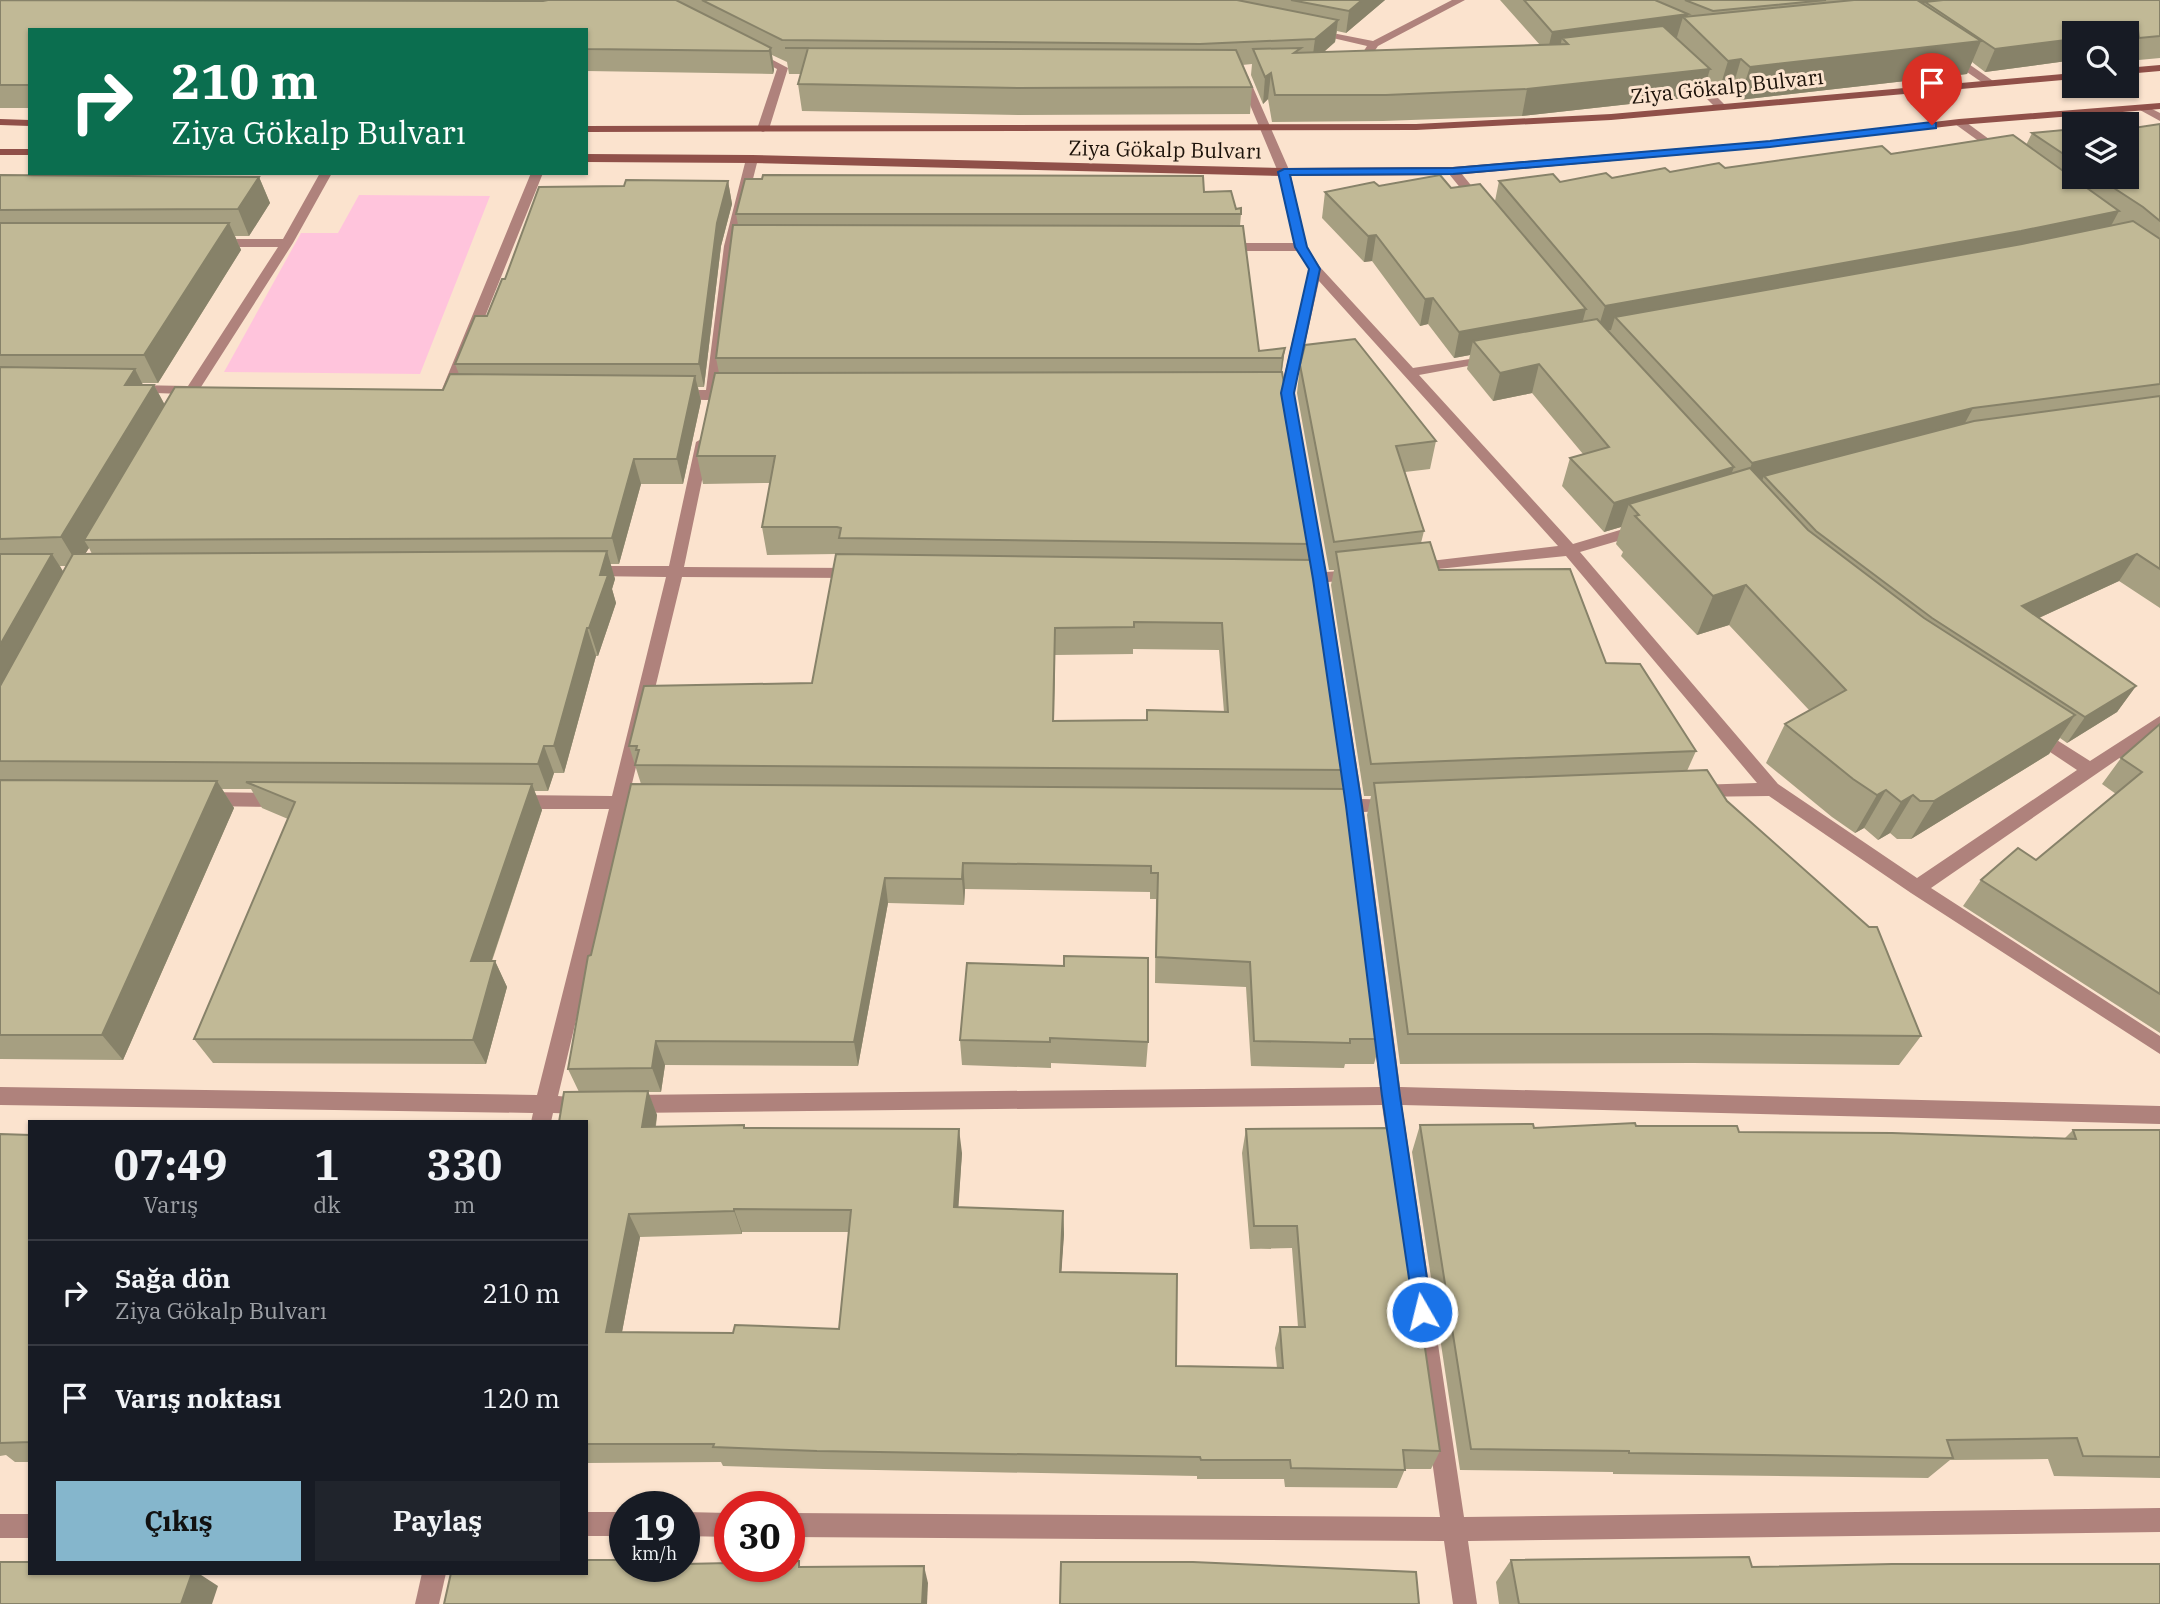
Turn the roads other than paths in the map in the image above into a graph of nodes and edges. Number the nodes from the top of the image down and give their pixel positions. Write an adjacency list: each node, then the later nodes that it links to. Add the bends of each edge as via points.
1 (1460, 0): 3 (street)
2 (1297, 29): 3 (street)
3 (1374, 44): 7 (street, via 1363,66)
4 (1938, 47): 14 (street)
5 (746, 49): 8 (street)
6 (1678, 64): 16 (street)
7 (1344, 66)
8 (783, 68): 9 (street); 24 (street)
9 (797, 68)
10 (2160, 68): 12 (main road)
11 (1240, 70): 22 (street)
12 (2139, 70)
13 (2062, 77): 14 (main road, Ziya Gökalp Bulvarı)
14 (1990, 83): 16 (main road, Ziya Gökalp Bulvarı)
15 (2160, 106): 17 (main road, Ziya Gökalp Bulvarı)
16 (1721, 107): 22 (main road, Ziya Gökalp Bulvarı, via 1416,127)
17 (2144, 108): 18 (street); 20 (main road, Ziya Gökalp Bulvarı)
18 (2160, 118)
19 (0, 122): 21 (main road)
20 (1959, 122): 29 (street); 30 (main road, Ziya Gökalp Bulvarı, via 1770,144)
21 (28, 123)
22 (1265, 128): 24 (main road, Ziya Gökalp Bulvarı); 31 (street)
23 (588, 129): 24 (main road, Ziya Gökalp Bulvarı)
24 (762, 129)
25 (0, 152): 26 (main road)
26 (28, 152)
27 (588, 158): 28 (main road, Ziya Gökalp Bulvarı)
28 (752, 159): 31 (main road, Ziya Gökalp Bulvarı); 46 (street)
29 (2014, 161)
30 (1453, 171): 31 (main road, Ziya Gökalp Bulvarı); 34 (street)
31 (1284, 172): 38 (street)
32 (325, 175): 36 (street)
33 (536, 175): 44 (street)
34 (1488, 213)
35 (205, 243): 36 (street)
36 (287, 243): 43 (street)
37 (1204, 247): 38 (street)
38 (1301, 247): 39 (street)
39 (1315, 269): 41 (street); 57 (street, via 1280,393)
40 (1501, 356): 41 (street)
41 (1410, 373): 50 (street)
42 (123, 389): 43 (street)
43 (199, 390): 48 (street)
44 (447, 394)
45 (656, 394): 46 (street)
46 (712, 394): 47 (street); 53 (street)
47 (753, 394)
48 (172, 424)
49 (1660, 523): 50 (street)
50 (1570, 550): 51 (street); 61 (street)
51 (1403, 570)
52 (578, 571): 53 (street)
53 (675, 571): 54 (street); 66 (street)
54 (867, 573)
55 (1375, 573): 57 (street)
56 (1279, 579): 57 (street)
57 (1320, 579): 70 (street)
58 (2160, 722): 60 (street)
59 (2021, 725): 60 (street)
60 (2088, 769): 71 (street)
61 (1772, 789): 62 (street); 71 (street)
62 (1674, 793)
63 (192, 799): 64 (street)
64 (302, 800)
65 (495, 802): 66 (street)
66 (618, 802): 67 (street); 75 (street)
67 (674, 803)
68 (1410, 804): 70 (street)
69 (1312, 806): 70 (street)
70 (1354, 806): 74 (street)
71 (1917, 888): 72 (street)
72 (2160, 1046)
73 (0, 1096): 75 (street)
74 (1391, 1096): 75 (street, via 607,1105); 76 (street); 83 (street)
75 (543, 1114)
76 (2160, 1115)
77 (2160, 1520): 83 (street)
78 (588, 1524): 79 (street)
79 (609, 1524)
80 (805, 1525): 83 (street)
81 (0, 1526): 82 (street)
82 (28, 1526)
83 (1453, 1529): 86 (street)
84 (434, 1575): 85 (street)
85 (427, 1604)
86 (1465, 1604)

